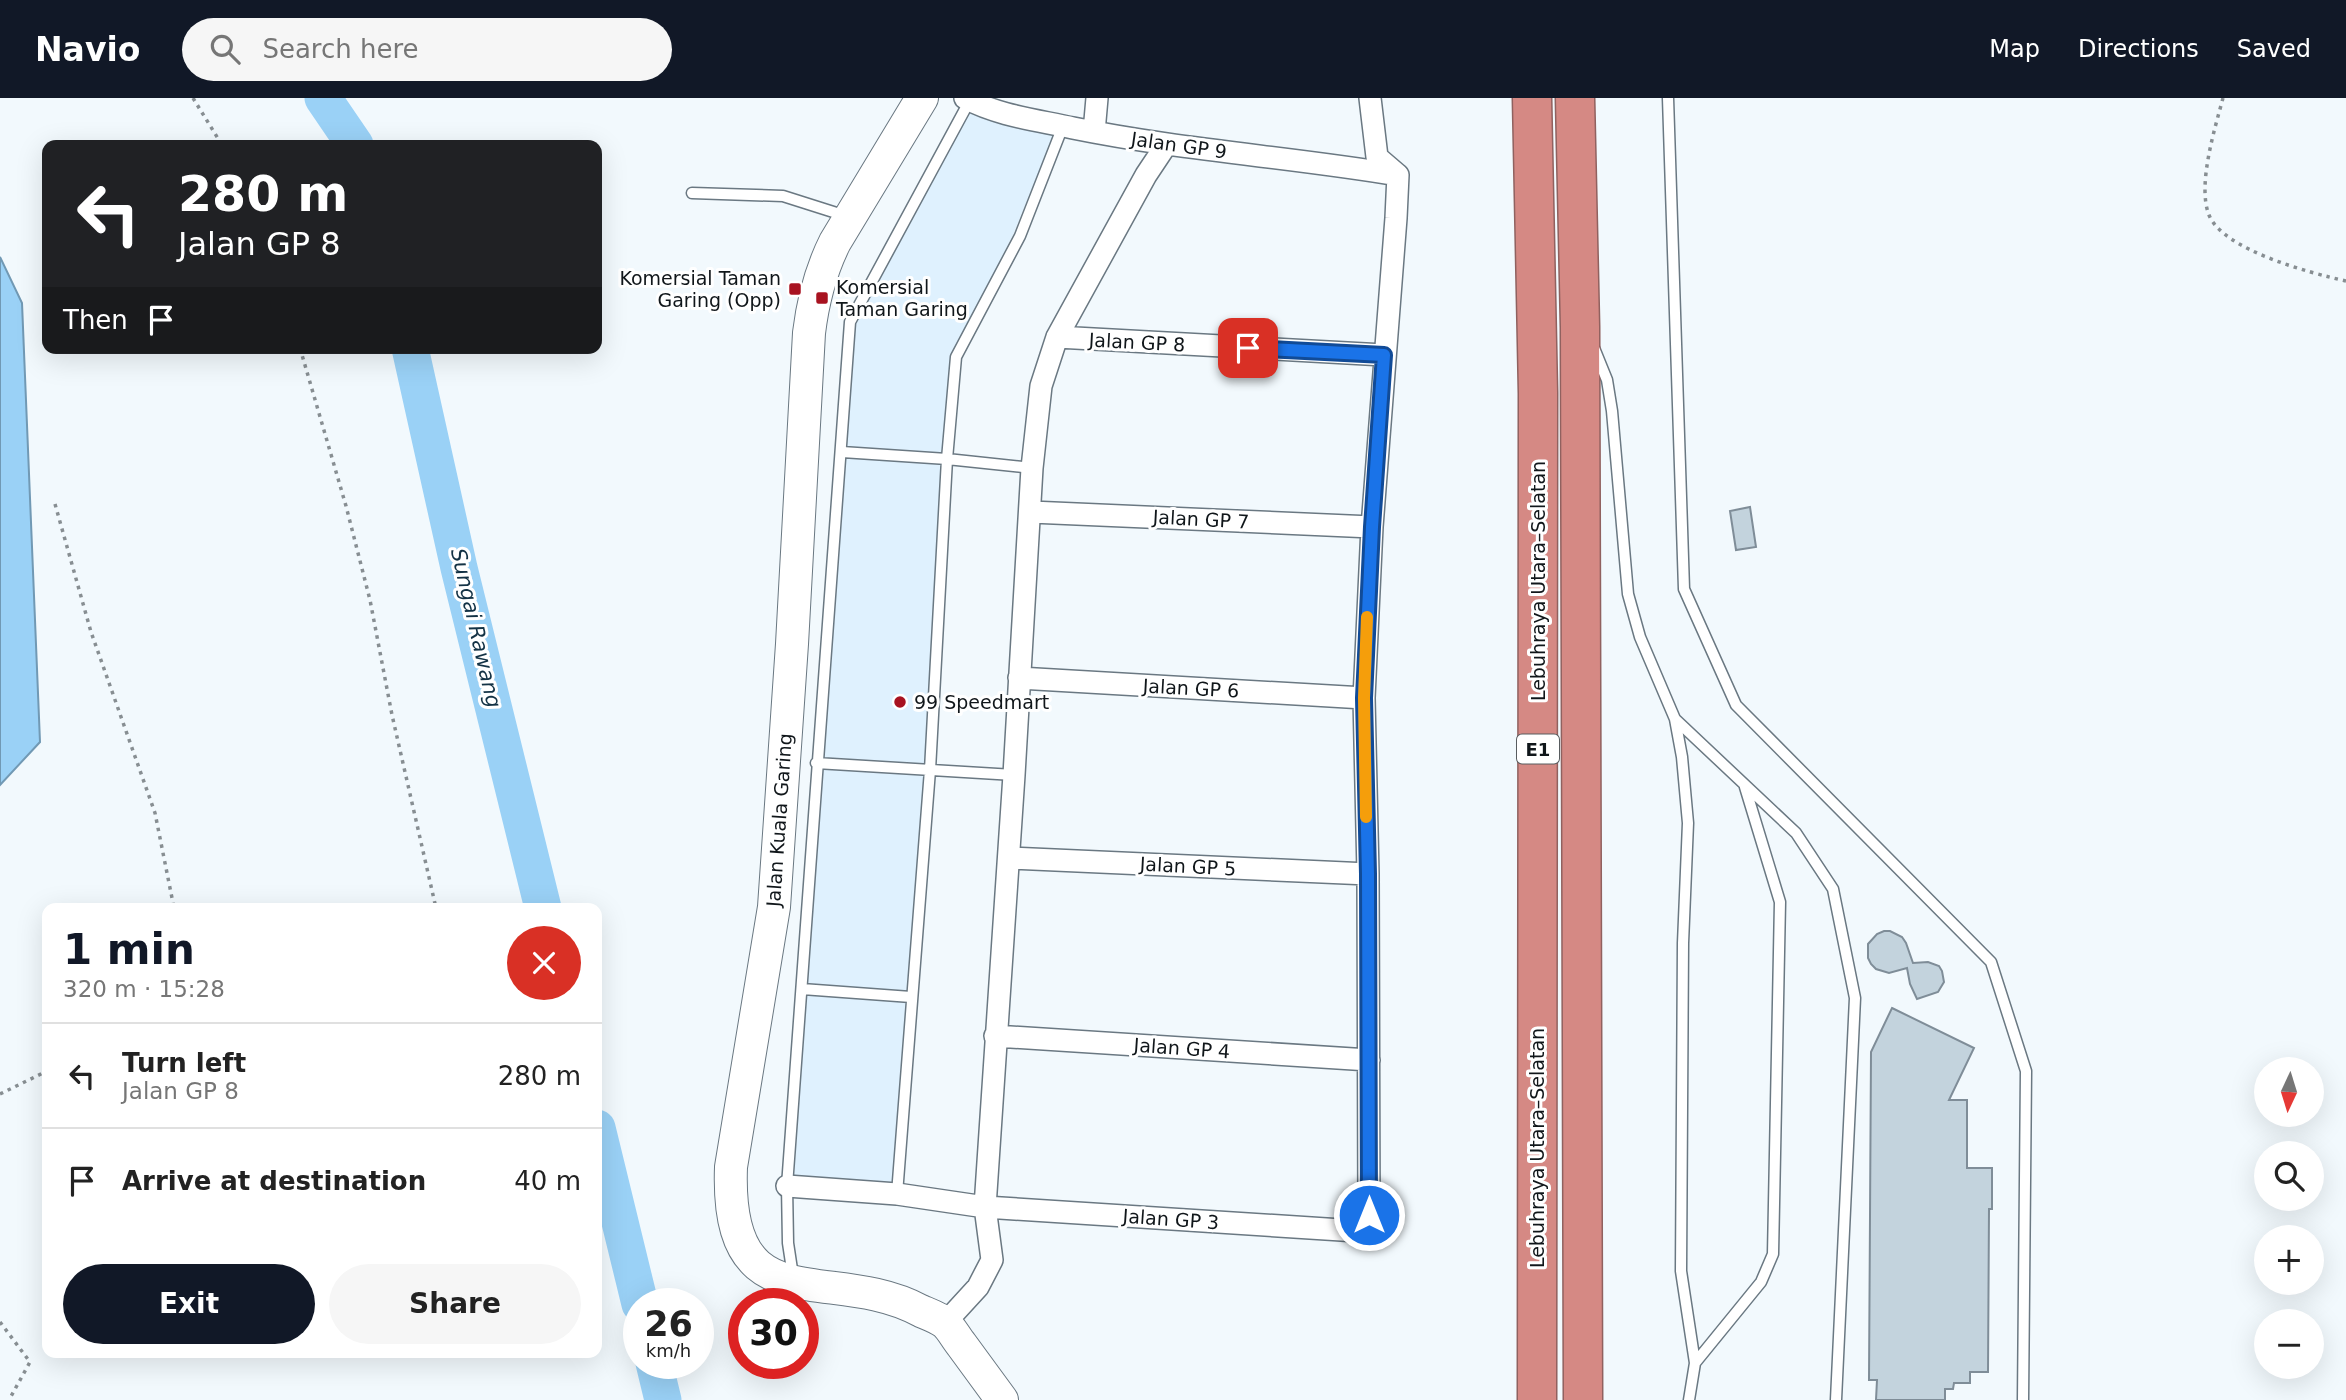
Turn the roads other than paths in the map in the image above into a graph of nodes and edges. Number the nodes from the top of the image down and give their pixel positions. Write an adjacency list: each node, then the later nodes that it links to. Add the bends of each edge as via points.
1 (922, 98): 13 (street, Jalan Kuala Garing)
2 (1097, 98): 9 (street)
3 (1370, 98): 11 (street, via 1377,157)
4 (1532, 98): 42 (highway, Lebuhraya Utara–Selatan / E1, via 1538,393)
5 (1575, 98): 14 (highway, E1)
6 (1668, 98): 46 (lane, via 1684,589 1736,705 1991,962 2026,1071)
7 (967, 99): 8 (street, Jalan GP 9, via 1002,114); 17 (lane, via 850,322)
8 (1063, 126): 9 (street, Jalan GP 9); 18 (lane, via 1020,236 956,357)
9 (1094, 132): 10 (street, Jalan GP 9)
10 (1166, 145): 11 (street, Jalan GP 9); 15 (street)
11 (1398, 175): 16 (street)
12 (692, 193): 13 (lane, via 783,195)
13 (849, 217): 38 (street, Jalan Kuala Garing, via 824,265 813,299 774,907 731,1167 730,1199 742,1246 764,1270)
14 (1580, 327): 24 (lane, via 1598,354 1607,380 1628,594 1640,637); 43 (highway, E1)
15 (1057, 337): 16 (street, Jalan GP 8); 19 (street, via 1041,386)
16 (1384, 355): 21 (street)
17 (842, 453): 18 (lane); 25 (lane)
18 (947, 458): 19 (lane); 26 (lane)
19 (1032, 468): 20 (street)
20 (1031, 512): 21 (street, Jalan GP 7); 22 (street)
21 (1372, 527): 23 (street)
22 (1019, 678): 23 (street, Jalan GP 6); 27 (street)
23 (1364, 698): 30 (street)
24 (1675, 719): 28 (lane); 40 (lane, via 1688,823 1681,1272)
25 (816, 763): 26 (lane); 31 (lane)
26 (930, 770): 27 (lane); 32 (lane)
27 (1014, 775): 29 (street)
28 (1744, 784): 40 (lane, via 1780,902 1773,1254 1760,1282); 45 (lane, via 1796,833 1833,889 1855,998)
29 (1009, 858): 30 (street, Jalan GP 5); 33 (street)
30 (1368, 874): 34 (street)
31 (802, 989): 32 (lane); 35 (lane)
32 (911, 997): 36 (lane)
33 (995, 1036): 34 (street, Jalan GP 4); 37 (street)
34 (1369, 1060): 37 (street, Jalan GP 3, via 1367,1228 1357,1231)
35 (787, 1186): 36 (street, Jalan GP 3); 38 (lane)
36 (897, 1194): 37 (street, Jalan GP 3)
37 (985, 1207): 39 (street, via 992,1260 978,1287)
38 (794, 1282): 39 (street, Jalan Kuala Garing, via 901,1300)
39 (945, 1323): 41 (street, Jalan Kuala Garing)
40 (1695, 1363): 44 (lane)
41 (1002, 1400)
42 (1537, 1400)
43 (1583, 1400)
44 (1689, 1400)
45 (1836, 1400)
46 (2023, 1400)

